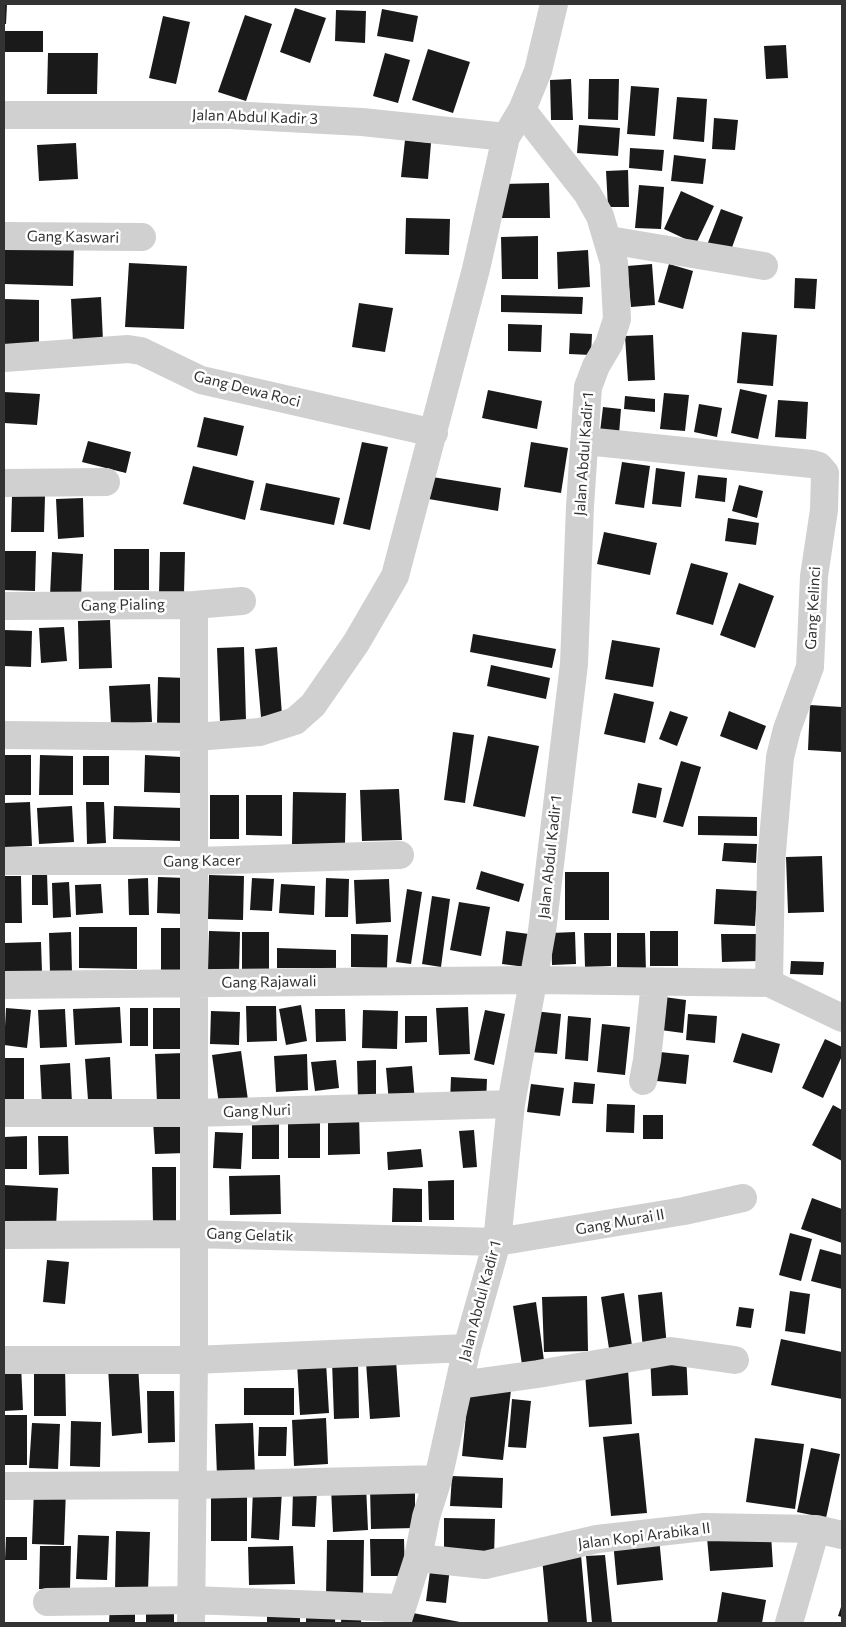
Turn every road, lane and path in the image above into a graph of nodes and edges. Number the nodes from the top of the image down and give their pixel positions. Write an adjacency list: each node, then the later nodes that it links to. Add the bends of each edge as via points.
1 (554, 4): 2 (street, via 538,71)
2 (522, 110): 4 (street); 7 (street, Jalan Abdul Kadir 1, via 587,193)
3 (4, 115): 4 (street, Jalan Abdul Kadir 3, via 239,116 362,122)
4 (506, 137): 10 (street)
5 (4, 236): 6 (street, Gang Kaswari)
6 (142, 237)
7 (608, 240): 8 (street); 11 (street, Jalan Abdul Kadir 1, via 614,263 616,319 609,344 588,387)
8 (764, 266)
9 (4, 358): 10 (street, Gang Dewa Roci, via 141,350 201,380)
10 (434, 433): 18 (street, via 395,576 356,643 313,705 295,721 260,732)
11 (585, 441): 22 (street, Jalan Abdul Kadir 1, via 574,664); 25 (street, Gang Kelinci, via 812,464 825,472 824,510 814,576 810,667 786,729 780,758 771,864)
12 (106, 482): 13 (street)
13 (4, 483)
14 (242, 601): 15 (street, Gang Pialing)
15 (194, 604): 16 (street, Gang Pialing); 18 (street)
16 (4, 606)
17 (4, 735): 18 (street)
18 (195, 737): 21 (street)
19 (400, 855): 21 (street, Gang Kacer)
20 (4, 861): 21 (street, Gang Kacer)
21 (195, 862): 24 (street)
22 (535, 980): 23 (street, Gang Rajawali); 24 (street, Gang Rajawali); 29 (street, Jalan Abdul Kadir 1)
23 (656, 982): 25 (street, Gang Rajawali); 28 (street)
24 (193, 983): 26 (street, Gang Rajawali); 31 (street)
25 (769, 984): 27 (street)
26 (4, 985)
27 (842, 1018)
28 (643, 1081)
29 (511, 1104): 31 (street, Gang Nuri); 35 (street, Jalan Abdul Kadir 1)
30 (4, 1113): 31 (street, Gang Nuri)
31 (194, 1113): 33 (street)
32 (743, 1198): 35 (street, Gang Murai II)
33 (193, 1234): 34 (street, Gang Gelatik); 35 (street, Gang Gelatik); 38 (street)
34 (4, 1235)
35 (497, 1242): 36 (street, Jalan Abdul Kadir 1)
36 (467, 1348): 38 (street); 40 (street, Jalan Abdul Kadir 1)
37 (4, 1360): 38 (street)
38 (194, 1360): 42 (street)
39 (735, 1360): 40 (street, via 671,1351)
40 (459, 1384): 41 (street, Jalan Abdul Kadir 1)
41 (438, 1478): 42 (street); 46 (street, Jalan Abdul Kadir 1)
42 (193, 1485): 43 (street); 48 (street)
43 (4, 1486)
44 (816, 1529): 45 (street, Jalan Kopi Arabika II); 46 (street, Jalan Kopi Arabika II, via 704,1527 597,1539 485,1565); 50 (street)
45 (842, 1535)
46 (418, 1558): 49 (street, Jalan Abdul Kadir 1)
47 (47, 1602): 48 (street)
48 (191, 1612): 49 (street)
49 (399, 1616)
50 (789, 1623)

